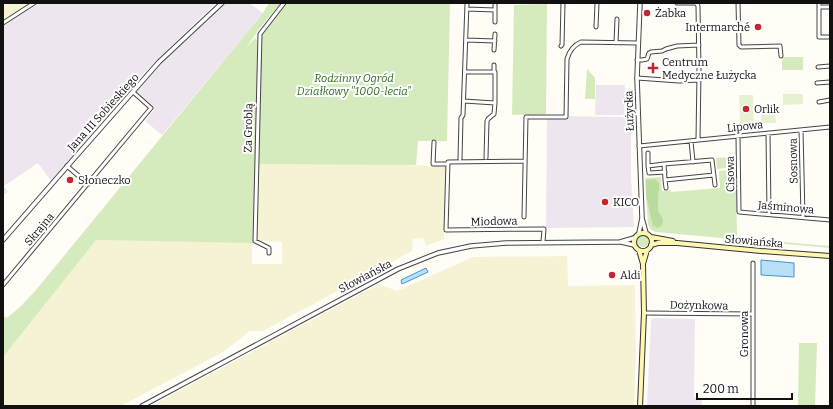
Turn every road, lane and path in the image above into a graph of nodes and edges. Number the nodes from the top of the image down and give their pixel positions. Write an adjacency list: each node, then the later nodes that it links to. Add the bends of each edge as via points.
1 (34, 3): 17 (street)
2 (222, 3): 39 (street, Jana III Sobieskiego, via 165,56)
3 (284, 3): 85 (street, Za Groblą, via 260,34 255,241 269,248)
4 (467, 3): 13 (street)
5 (562, 3): 26 (street)
6 (597, 3): 18 (street)
7 (640, 3): 24 (street, Łużycka)
8 (677, 3): 25 (street, via 698,4)
9 (738, 3): 28 (street, via 739,45 780,46)
10 (496, 5): 14 (street)
11 (818, 5): 12 (street); 20 (street, via 819,37)
12 (830, 7)
13 (467, 9): 14 (street); 21 (street)
14 (495, 10): 16 (street)
15 (617, 19): 23 (street)
16 (495, 22)
17 (3, 23)
18 (596, 27)
19 (495, 34): 22 (street)
20 (828, 37)
21 (466, 40): 22 (street); 33 (street)
22 (495, 41): 27 (street)
23 (616, 43): 24 (street); 55 (street, via 581,42 575,45 567,59 566,117 526,117)
24 (638, 43): 29 (street, Łużycka)
25 (699, 45): 29 (street, via 677,46 650,52 647,59); 36 (street)
26 (561, 46)
27 (494, 50)
28 (781, 56)
29 (637, 60): 35 (street, Łużycka)
30 (494, 65): 34 (street)
31 (830, 66): 32 (street)
32 (818, 67)
33 (465, 72): 34 (street); 41 (street)
34 (494, 72): 42 (street)
35 (637, 78): 36 (street); 51 (street, Łużycka)
36 (699, 80): 48 (street)
37 (830, 82): 38 (street)
38 (817, 83)
39 (133, 92): 59 (street, Jana III Sobieskiego); 64 (street, Skrajna, via 151,108)
40 (830, 100): 43 (street)
41 (464, 101): 42 (street); 54 (street)
42 (495, 102): 53 (street, via 494,114 487,121)
43 (820, 102)
44 (830, 127): 45 (street, Lipowa)
45 (801, 130): 46 (street, Lipowa); 70 (street, Sosnowa)
46 (768, 133): 47 (street, Lipowa); 68 (street)
47 (738, 136): 48 (street, Lipowa); 67 (street, Cisowa)
48 (698, 140): 49 (street, Lipowa)
49 (691, 141): 51 (street, Lipowa); 56 (street)
50 (434, 142): 57 (street, via 433,164)
51 (640, 146): 71 (street, Łużycka)
52 (648, 153): 60 (street)
53 (486, 158)
54 (460, 159)
55 (525, 161): 57 (street); 69 (street)
56 (693, 162): 58 (street); 62 (street, via 712,160)
57 (448, 164): 78 (street, Miodowa, via 446,230 544,229)
58 (664, 164): 60 (street); 61 (street)
59 (67, 166): 64 (street); 77 (street, Jana III Sobieskiego)
60 (648, 166): 61 (street, via 649,173)
61 (665, 172): 63 (street)
62 (714, 176): 63 (street); 65 (street)
63 (665, 180): 66 (street)
64 (88, 184): 89 (street, Skrajna)
65 (715, 185)
66 (666, 188)
67 (739, 212): 68 (street, Jaśminowa)
68 (769, 214): 70 (street, Jaśminowa)
69 (524, 217)
70 (803, 217): 72 (street, Jaśminowa)
71 (642, 218): 73 (street, Łużycka); 74 (street, Łużycka)
72 (830, 220)
73 (639, 233): 74 (main road); 76 (main road)
74 (646, 233): 75 (main road)
75 (651, 237): 80 (main road, Słowiańska); 82 (main road)
76 (634, 238): 79 (street, Słowiańska); 81 (main road)
77 (3, 240)
78 (543, 242): 79 (street, Słowiańska); 92 (street, Słowiańska, via 471,246 438,253 415,262)
79 (620, 242): 81 (street, Słowiańska)
80 (677, 243): 82 (main road, Słowiańska); 86 (main road, Słowiańska)
81 (634, 245): 83 (main road)
82 (651, 245): 84 (main road)
83 (639, 250): 84 (main road); 88 (main road)
84 (647, 250): 88 (main road)
85 (269, 253)
86 (830, 256)
87 (753, 263): 91 (street, Gronowa)
88 (644, 264): 90 (main road)
89 (3, 285)
90 (644, 313): 91 (street, Dożynkowa); 93 (main road)
91 (753, 314): 94 (street, Gronowa)
92 (142, 406)
93 (640, 406)
94 (752, 406)

